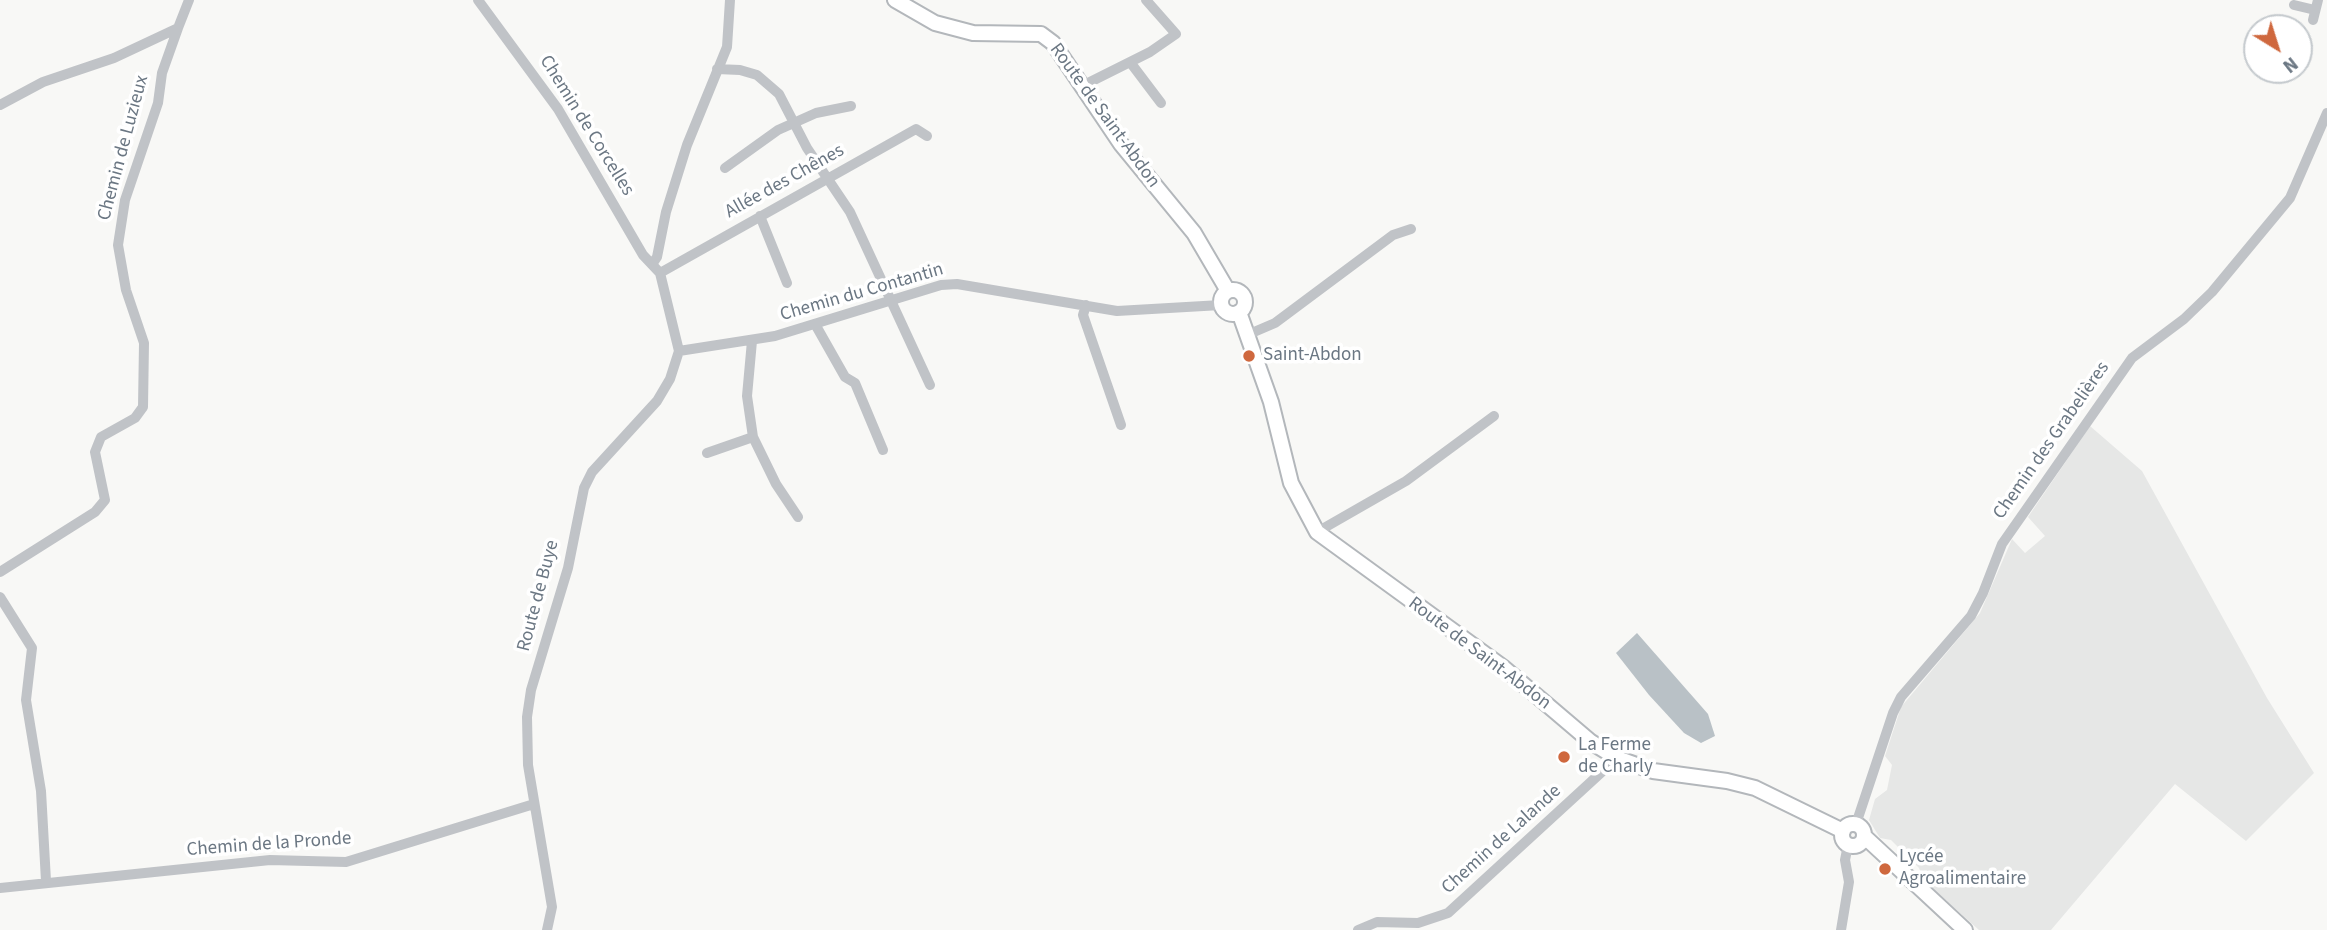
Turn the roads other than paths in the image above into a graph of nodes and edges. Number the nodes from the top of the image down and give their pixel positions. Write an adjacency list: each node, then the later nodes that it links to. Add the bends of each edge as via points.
1 (189, 0): 8 (street)
2 (478, 0): 22 (street, Chemin de Corcelles, via 558,109 643,254)
3 (730, 0): 10 (street, via 727,47)
4 (1146, 0): 9 (street, via 1176,34)
5 (898, 1): 11 (main road, Route de Saint-Abdon, via 935,23 973,33 1041,34 1054,43)
6 (2294, 5): 7 (street)
7 (2315, 10)
8 (178, 28): 13 (street, via 114,58 43,82); 42 (street, Chemin de Luzieux, via 125,200 118,245 126,290 144,343 143,407 135,418 101,437 95,452 105,500 100,506)
9 (1129, 62): 11 (street); 12 (street)
10 (717, 69): 16 (street, via 740,70 769,83); 22 (street, via 687,145)
11 (1084, 85): 25 (main road, Route de Saint-Abdon, via 1121,144 1194,233)
12 (1161, 103)
13 (0, 105)
14 (850, 106): 16 (street)
15 (2327, 113): 46 (street, Chemin des Grabelières, via 2290,198 2212,292 2132,358 2002,544 1971,616 1891,716)
16 (793, 123): 18 (street); 19 (street)
17 (927, 136): 19 (street, Allée des Chênes, via 916,129)
18 (726, 168)
19 (828, 178): 20 (street, Allée des Chênes); 26 (street, via 850,212)
20 (760, 216): 23 (street, Allée des Chênes); 24 (street)
21 (1411, 229): 31 (street, via 1393,235 1275,323)
22 (653, 263): 23 (street, Chemin de Corcelles)
23 (660, 273): 33 (street)
24 (787, 282)
25 (1228, 292): 28 (main road); 29 (main road, via 1236,291 1244,299)
26 (889, 301): 27 (street, Chemin du Contantin, via 957,284); 30 (street, Chemin du Contantin); 34 (street)
27 (1086, 305): 28 (street, Chemin du Contantin, via 1117,311); 36 (street, via 1083,315)
28 (1221, 305): 29 (main road, via 1228,313)
29 (1239, 312): 31 (main road, Route de Saint-Abdon)
30 (815, 324): 32 (street, Chemin du Contantin); 38 (street, via 845,377 855,383)
31 (1247, 335): 41 (main road, Route de Saint-Abdon, via 1271,402 1291,483)
32 (752, 341): 33 (street, Chemin du Contantin); 37 (street, via 747,396)
33 (679, 351): 45 (street, Route de Buye, via 657,401 592,472 584,488 568,569 531,690 527,717)
34 (930, 385)
35 (1494, 416): 41 (street, via 1406,481)
36 (1121, 425)
37 (753, 437): 39 (street); 40 (street)
38 (883, 450)
39 (707, 453)
40 (798, 517)
41 (1317, 532): 44 (main road, Route de Saint-Abdon, via 1504,668 1591,742)
42 (0, 572)
43 (0, 597): 47 (street, via 32,648 26,700 41,791)
44 (1617, 758): 46 (main road, Route de Saint-Abdon, via 1653,771 1755,788); 50 (street, Chemin de Lalande, via 1448,913 1418,923 1377,922)
45 (534, 804): 47 (street, Chemin de la Pronde, via 346,862 270,860); 49 (street, Route de Buye, via 552,907)
46 (1849, 833): 51 (street, Chemin des Grabelières, via 1844,860 1849,882); 52 (main road, via 1858,845 1865,837)
47 (47, 881): 48 (street, Chemin de la Pronde)
48 (0, 888)
49 (547, 930)
50 (1358, 930)
51 (1840, 930)
52 (1965, 930)

